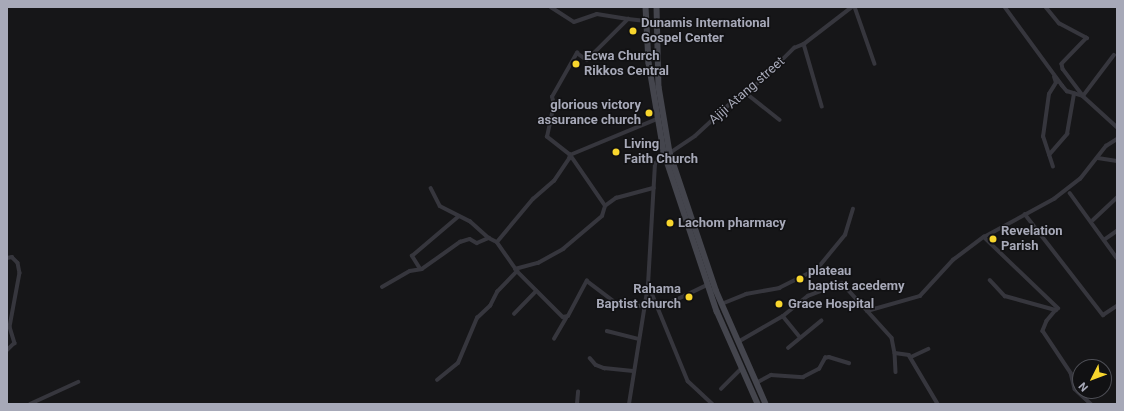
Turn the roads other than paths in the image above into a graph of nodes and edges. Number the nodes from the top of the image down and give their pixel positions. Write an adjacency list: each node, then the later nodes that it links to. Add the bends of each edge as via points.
1 (551, 7): 8 (street, via 574,22 597,14)
2 (646, 7): 9 (main road)
3 (657, 7): 22 (main road, via 659,87)
4 (852, 7): 10 (street, Ajiji Atang street)
5 (855, 7): 12 (street)
6 (1005, 7): 13 (street)
7 (1046, 7): 16 (street, via 1059,23 1086,38 1062,64 1062,69)
8 (628, 19): 9 (street); 23 (street, via 588,60 577,53 552,97 554,104 547,137)
9 (646, 21): 18 (main road)
10 (804, 44): 14 (street, Ajiji Atang street, via 794,48); 17 (street)
11 (1114, 55): 16 (street)
12 (875, 64)
13 (1053, 72): 15 (street, via 1062,85); 24 (street, via 1056,83 1049,94 1043,137)
14 (746, 93): 19 (street); 22 (street, Ajiji Atang street, via 695,136)
15 (1074, 94): 16 (street); 24 (street, via 1067,134)
16 (1083, 96): 20 (street)
17 (822, 106)
18 (657, 119): 22 (main road); 23 (street)
19 (780, 120)
20 (1117, 127)
21 (1117, 139): 25 (street, via 1106,146)
22 (667, 153): 29 (street, via 654,164); 48 (main road); 51 (main road, via 716,290)
23 (570, 155): 32 (street); 41 (street, via 554,181 533,199)
24 (1049, 155): 27 (street)
25 (1098, 158): 26 (street); 34 (street, via 1068,188)
26 (1117, 161)
27 (1053, 167)
28 (431, 188): 35 (street, via 440,206)
29 (654, 188): 32 (street, via 616,198); 47 (street)
30 (1070, 194): 36 (street)
31 (1117, 198): 36 (street)
32 (605, 206): 45 (street, via 602,216 564,249 538,263)
33 (853, 209): 51 (street, via 845,236 817,268 779,288 746,294)
34 (1025, 214): 38 (street); 53 (street, via 1103,315)
35 (458, 217): 39 (street, via 470,221); 44 (street, via 412,256)
36 (1093, 220): 40 (street)
37 (1117, 231): 40 (street)
38 (984, 237): 55 (street, via 1052,300 1058,308); 56 (street, via 953,260 920,296)
39 (489, 238): 41 (street); 44 (street, via 477,243 470,239 460,242)
40 (1104, 240): 43 (street)
41 (497, 242): 45 (street)
42 (7, 258): 68 (street, via 12,257 18,263 20,273 10,328 15,343)
43 (1117, 258)
44 (420, 269): 49 (street)
45 (516, 270): 50 (street); 76 (street, via 497,292 490,306 477,318 458,363)
46 (990, 280): 55 (street, via 1005,296)
47 (648, 285): 52 (street); 54 (street)
48 (707, 285): 54 (street); 73 (main road)
49 (382, 287)
50 (536, 291): 57 (street); 59 (street, via 549,307)
51 (724, 304): 65 (main road)
52 (644, 306): 59 (street, via 618,304 587,281); 64 (street)
53 (1117, 306)
54 (658, 308): 84 (street, via 688,381)
55 (1056, 310): 88 (street, via 1047,320 1043,331 1071,372 1075,388)
56 (867, 311): 58 (street, via 842,283 808,296); 69 (street, via 892,338)
57 (514, 314)
58 (783, 316): 62 (street); 65 (street)
59 (566, 318): 63 (street)
60 (820, 321): 62 (street)
61 (607, 332): 64 (street)
62 (800, 337): 66 (street)
63 (554, 339)
64 (638, 339): 74 (street)
65 (737, 342): 78 (main road)
66 (788, 348)
67 (928, 349): 71 (street)
68 (7, 351)
69 (895, 353): 71 (street, via 906,353); 75 (street)
70 (590, 358): 74 (street, via 596,365 604,368)
71 (911, 358): 87 (street)
72 (849, 363): 78 (street, via 829,357 825,358 819,369 803,377 771,376)
73 (741, 369): 79 (street); 85 (main road)
74 (633, 371): 83 (street)
75 (896, 372)
76 (437, 380)
77 (78, 382): 81 (street)
78 (756, 383): 86 (main road)
79 (721, 389)
80 (578, 392): 82 (street)
81 (30, 404)
82 (577, 404)
83 (629, 404)
84 (714, 404)
85 (758, 404)
86 (766, 404)
87 (938, 404)
88 (1090, 404)

